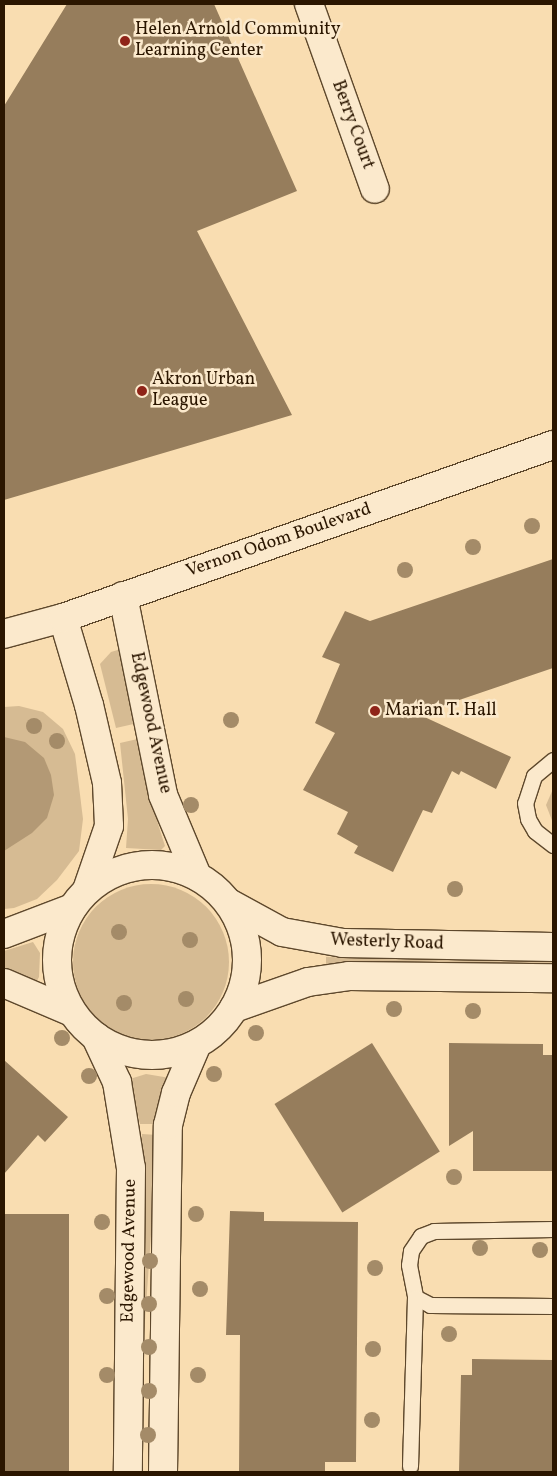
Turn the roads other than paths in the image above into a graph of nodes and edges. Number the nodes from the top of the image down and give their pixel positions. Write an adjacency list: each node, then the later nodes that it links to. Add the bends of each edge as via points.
1 (309, 4): 2 (street, Berry Court)
2 (375, 189)
3 (553, 445): 4 (street, Vernon Odom Boulevard)
4 (123, 596): 5 (street, Vernon Odom Boulevard); 9 (street, Edgewood Avenue, via 163,795)
5 (63, 618): 6 (street, Vernon Odom Boulevard); 10 (street, via 89,705 107,783 109,826)
6 (4, 634)
7 (553, 760): 8 (lane, via 534,776 526,804 528,819 535,831)
8 (553, 845)
9 (197, 876): 10 (street, via 175,867 128,868 106,876); 11 (street)
10 (80, 899): 12 (street); 17 (street, via 60,933 56,960 61,988)
11 (229, 903): 13 (street, Westerly Road, via 282,932 343,943); 16 (street, via 242,928 248,955 245,983)
12 (4, 934)
13 (553, 947)
14 (553, 978): 16 (street, Westerly Road, via 349,976 308,982)
15 (4, 983): 17 (street)
16 (234, 1008): 19 (street, via 218,1028)
17 (72, 1012): 18 (street)
18 (96, 1037): 19 (street, via 119,1049 146,1055 172,1053); 24 (street, Edgewood Avenue, via 117,1082 131,1168)
19 (197, 1044): 25 (street, Edgewood Avenue, via 176,1093 168,1125)
20 (553, 1229): 21 (lane, via 460,1229 434,1231 421,1236 411,1251 409,1265)
21 (415, 1297): 22 (lane, via 430,1305); 23 (lane)
22 (553, 1306)
23 (410, 1466)
24 (128, 1472)
25 (163, 1472)

